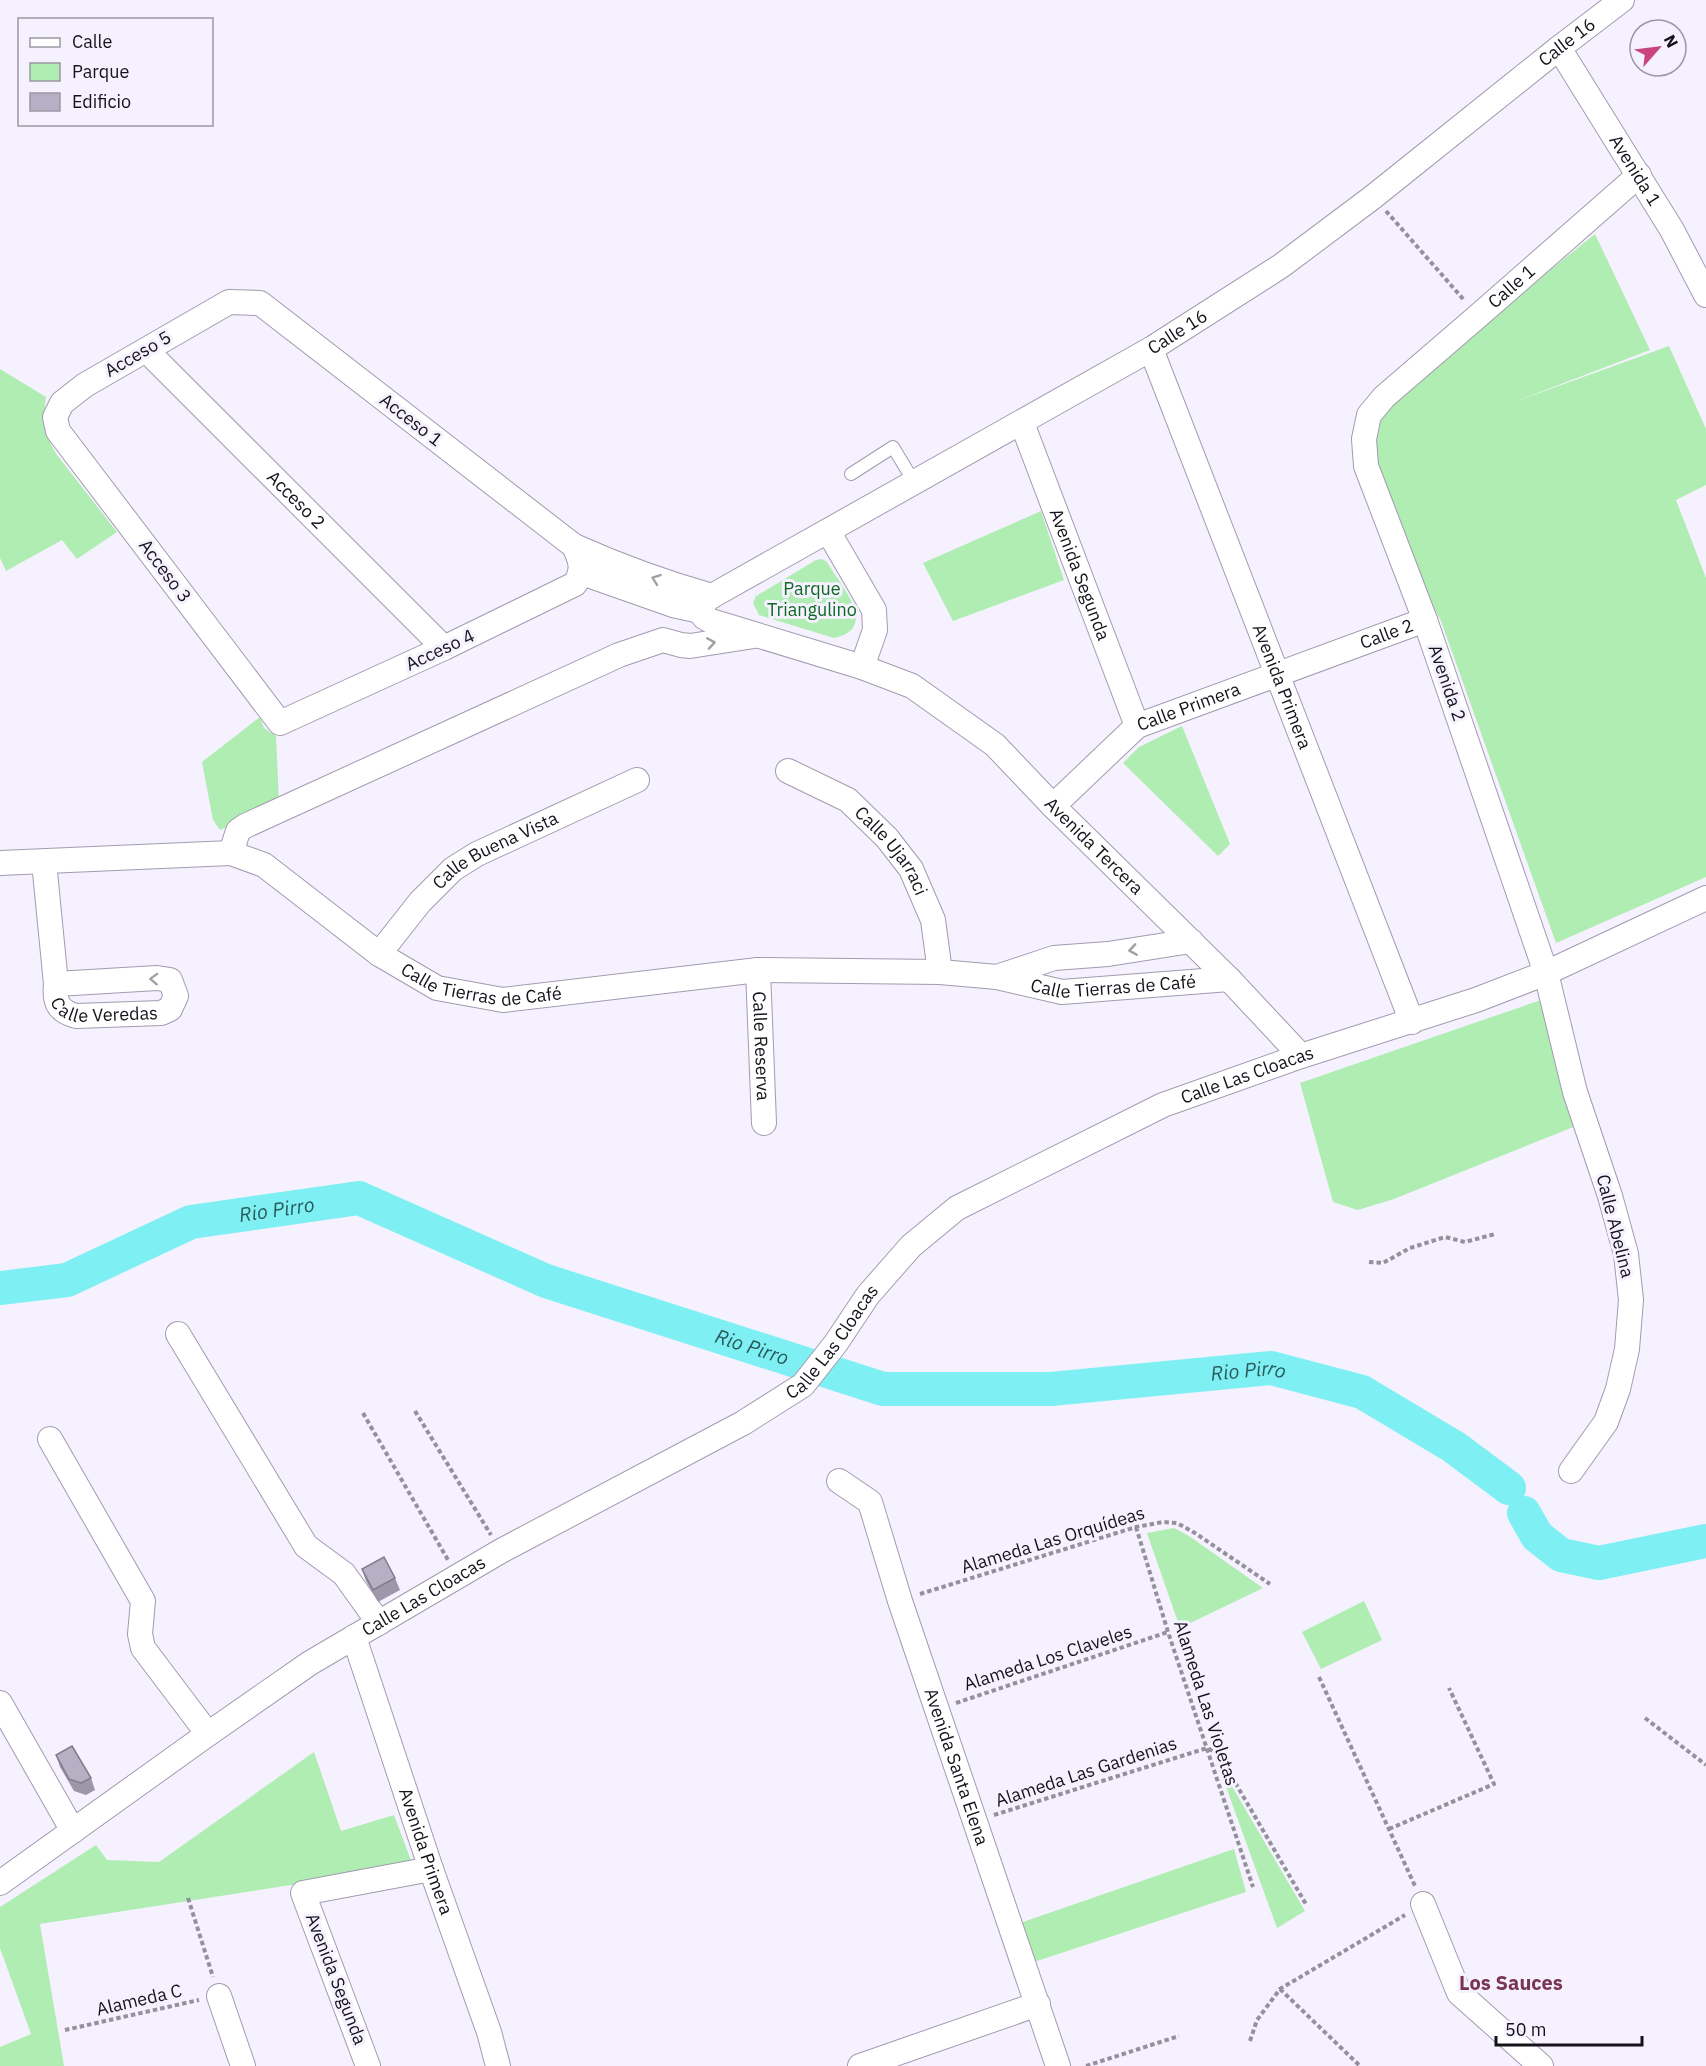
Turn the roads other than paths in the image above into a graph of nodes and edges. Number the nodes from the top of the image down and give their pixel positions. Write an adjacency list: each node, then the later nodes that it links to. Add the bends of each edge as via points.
1 (1622, 0): 2 (street, Calle 16)
2 (1559, 48): 3 (street, Avenida 1); 6 (street, Calle 16, via 1374,197 1281,266)
3 (1639, 175): 4 (street, Avenida 1); 8 (street, Calle 1)
4 (1706, 295)
5 (230, 302): 7 (street, Acceso 5); 14 (street, Acceso 1, via 260,303)
6 (1151, 349): 10 (street, Calle 16); 22 (street, Avenida Primera)
7 (146, 350): 9 (street, Acceso 5, via 85,385 62,403); 19 (street, Acceso 2)
8 (1384, 397): 16 (street, Avenida 2, via 1369,415 1364,439 1366,466)
9 (55, 417): 23 (street, Acceso 3, via 58,431)
10 (1022, 423): 12 (street, Calle 16); 24 (street, Avenida Segunda)
11 (851, 474): 12 (lane, via 893,447)
12 (914, 482): 13 (street, Calle 16)
13 (828, 531): 15 (street, Calle 16); 21 (street, via 874,610 875,630)
14 (579, 560): 15 (street, Acceso 1, via 619,566); 19 (street, Acceso 4, via 575,584)
15 (706, 604): 17 (street, Avenida Tercera, via 704,617 711,621); 18 (street, Calle 16, via 678,622)
16 (1425, 621): 20 (street, Calle 2); 36 (street, Avenida 2)
17 (761, 635): 18 (street, one-way to 17, via 690,646); 21 (street, Avenida Tercera)
18 (663, 640): 28 (street, via 619,655 245,826 238,831)
19 (444, 648): 23 (street, Acceso 4)
20 (1348, 649): 22 (street, Calle Primera)
21 (862, 668): 27 (street, Avenida Tercera, via 912,687 994,745)
22 (1276, 676): 24 (street, Calle Primera); 40 (street, Avenida Primera)
23 (280, 723)
24 (1137, 726): 27 (street, Calle Primera)
25 (788, 771): 35 (street, Calle Ujarraci, via 848,800 887,838 911,869 933,920)
26 (637, 780): 33 (street, Calle Buena Vista, via 477,854 453,869 420,902)
27 (1053, 806): 32 (street, Avenida Tercera)
28 (231, 853): 29 (street, Calle Tierras de Café); 33 (street, Calle Tierras de Café, via 264,865)
29 (44, 862): 30 (street, Calle Tierras de Café); 39 (street, Calle Veredas)
30 (0, 863)
31 (1706, 898): 36 (street, Calle Las Cloacas)
32 (1191, 941): 37 (street, Calle Tierras de Café, one-way to 37, via 1054,958); 38 (street, Avenida Tercera)
33 (379, 954): 34 (street, Calle Tierras de Café, via 437,988 503,1000)
34 (758, 970): 35 (street, Calle Tierras de Café); 42 (street, Calle Reserva)
35 (940, 972): 37 (street, Calle Tierras de Café)
36 (1546, 973): 40 (street, Calle Las Cloacas); 45 (street, Calle Abelina, via 1575,1092 1626,1254 1631,1300 1628,1349 1618,1389 1606,1422)
37 (998, 976): 38 (street, Calle Tierras de Café, via 1062,992)
38 (1229, 979): 41 (street, Avenida Tercera)
39 (56, 984)
40 (1412, 1022): 41 (street, Calle Las Cloacas)
41 (1301, 1056): 47 (street, Calle Las Cloacas, via 1163,1105 957,1208 911,1246 868,1295 803,1385 743,1423 501,1551)
42 (764, 1123)
43 (178, 1334): 47 (street, via 306,1546 344,1574)
44 (50, 1439): 50 (street, via 143,1601 143,1647)
45 (1570, 1471)
46 (839, 1481): 56 (street, Avenida Santa Elena, via 870,1502 936,1710)
47 (379, 1623): 48 (street, Calle Las Cloacas)
48 (354, 1638): 50 (street, Calle Las Cloacas, via 310,1663); 52 (street, Avenida Primera)
49 (0, 1703): 51 (street)
50 (208, 1734): 51 (street, Calle Las Cloacas)
51 (73, 1831): 53 (street, Calle Las Cloacas)
52 (431, 1869): 58 (street, Avenida Segunda, via 303,1893); 59 (street, Avenida Primera)
53 (0, 1883)
54 (1423, 1904): 62 (street, via 1459,1993)
55 (219, 1995): 57 (street)
56 (1038, 2004): 60 (street); 61 (street, Avenida Santa Elena)
57 (243, 2066)
58 (368, 2066)
59 (498, 2066)
60 (860, 2066)
61 (1058, 2066)
62 (1541, 2066)

